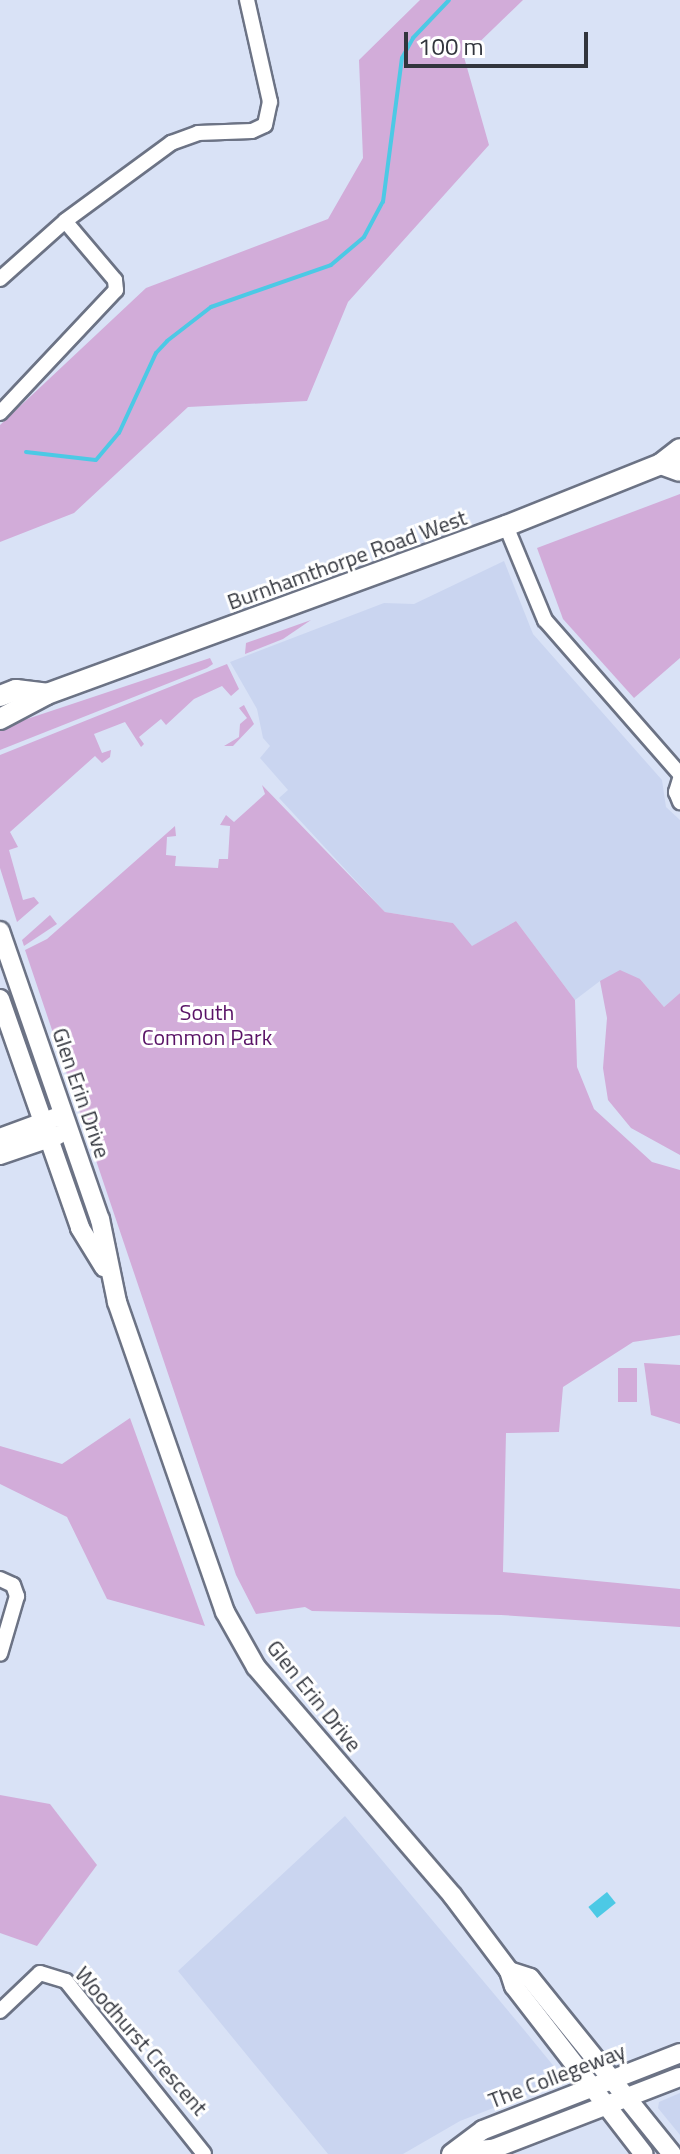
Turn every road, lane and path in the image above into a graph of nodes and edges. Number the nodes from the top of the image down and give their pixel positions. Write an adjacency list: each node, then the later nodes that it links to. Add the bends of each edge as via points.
1 (247, 0): 2 (street, via 270,102 265,125 252,131 198,133 171,143)
2 (65, 221): 3 (street); 4 (street, via 115,280 116,290)
3 (0, 279)
4 (0, 413)
5 (680, 449): 6 (main road, Burnhamthorpe Road West)
6 (670, 468): 7 (main road, Burnhamthorpe Road West)
7 (506, 526): 8 (main road, Burnhamthorpe Road West); 11 (street, via 545,620)
8 (47, 694): 9 (main road, Burnhamthorpe Road West, via 16,690); 10 (main road, Burnhamthorpe Road West)
9 (0, 696)
10 (0, 719)
11 (680, 777): 12 (street)
12 (680, 802)
13 (0, 931): 15 (street, Glen Erin Drive)
14 (0, 999): 16 (street, Glen Erin Drive)
15 (67, 1123): 16 (street); 19 (street, Glen Erin Drive, via 100,1219)
16 (46, 1130): 17 (street); 18 (street); 19 (street, Glen Erin Drive, via 80,1228)
17 (0, 1138)
18 (0, 1155)
19 (108, 1273): 22 (street, Glen Erin Drive, via 225,1612 256,1667 438,1878)
20 (0, 1579): 21 (street, via 13,1585 17,1596)
21 (0, 1654)
22 (509, 1971): 26 (street, Glen Erin Drive, via 530,1978); 27 (street, Glen Erin Drive, via 514,1986)
23 (0, 2011): 31 (street, Woodhurst Crescent, via 40,1973 66,1981)
24 (680, 2053): 26 (street, The Collegeway)
25 (680, 2077): 28 (street, The Collegeway)
26 (614, 2079): 27 (street, The Collegeway); 28 (street, Glen Erin Drive)
27 (591, 2088): 29 (street, Glen Erin Drive); 30 (street, The Collegeway, via 483,2130)
28 (628, 2097): 29 (street, The Collegeway); 33 (street, Glen Erin Drive)
29 (605, 2106): 30 (street, The Collegeway, via 493,2149); 32 (street, Glen Erin Drive)
30 (454, 2153)
31 (204, 2154)
32 (644, 2154)
33 (672, 2154)

